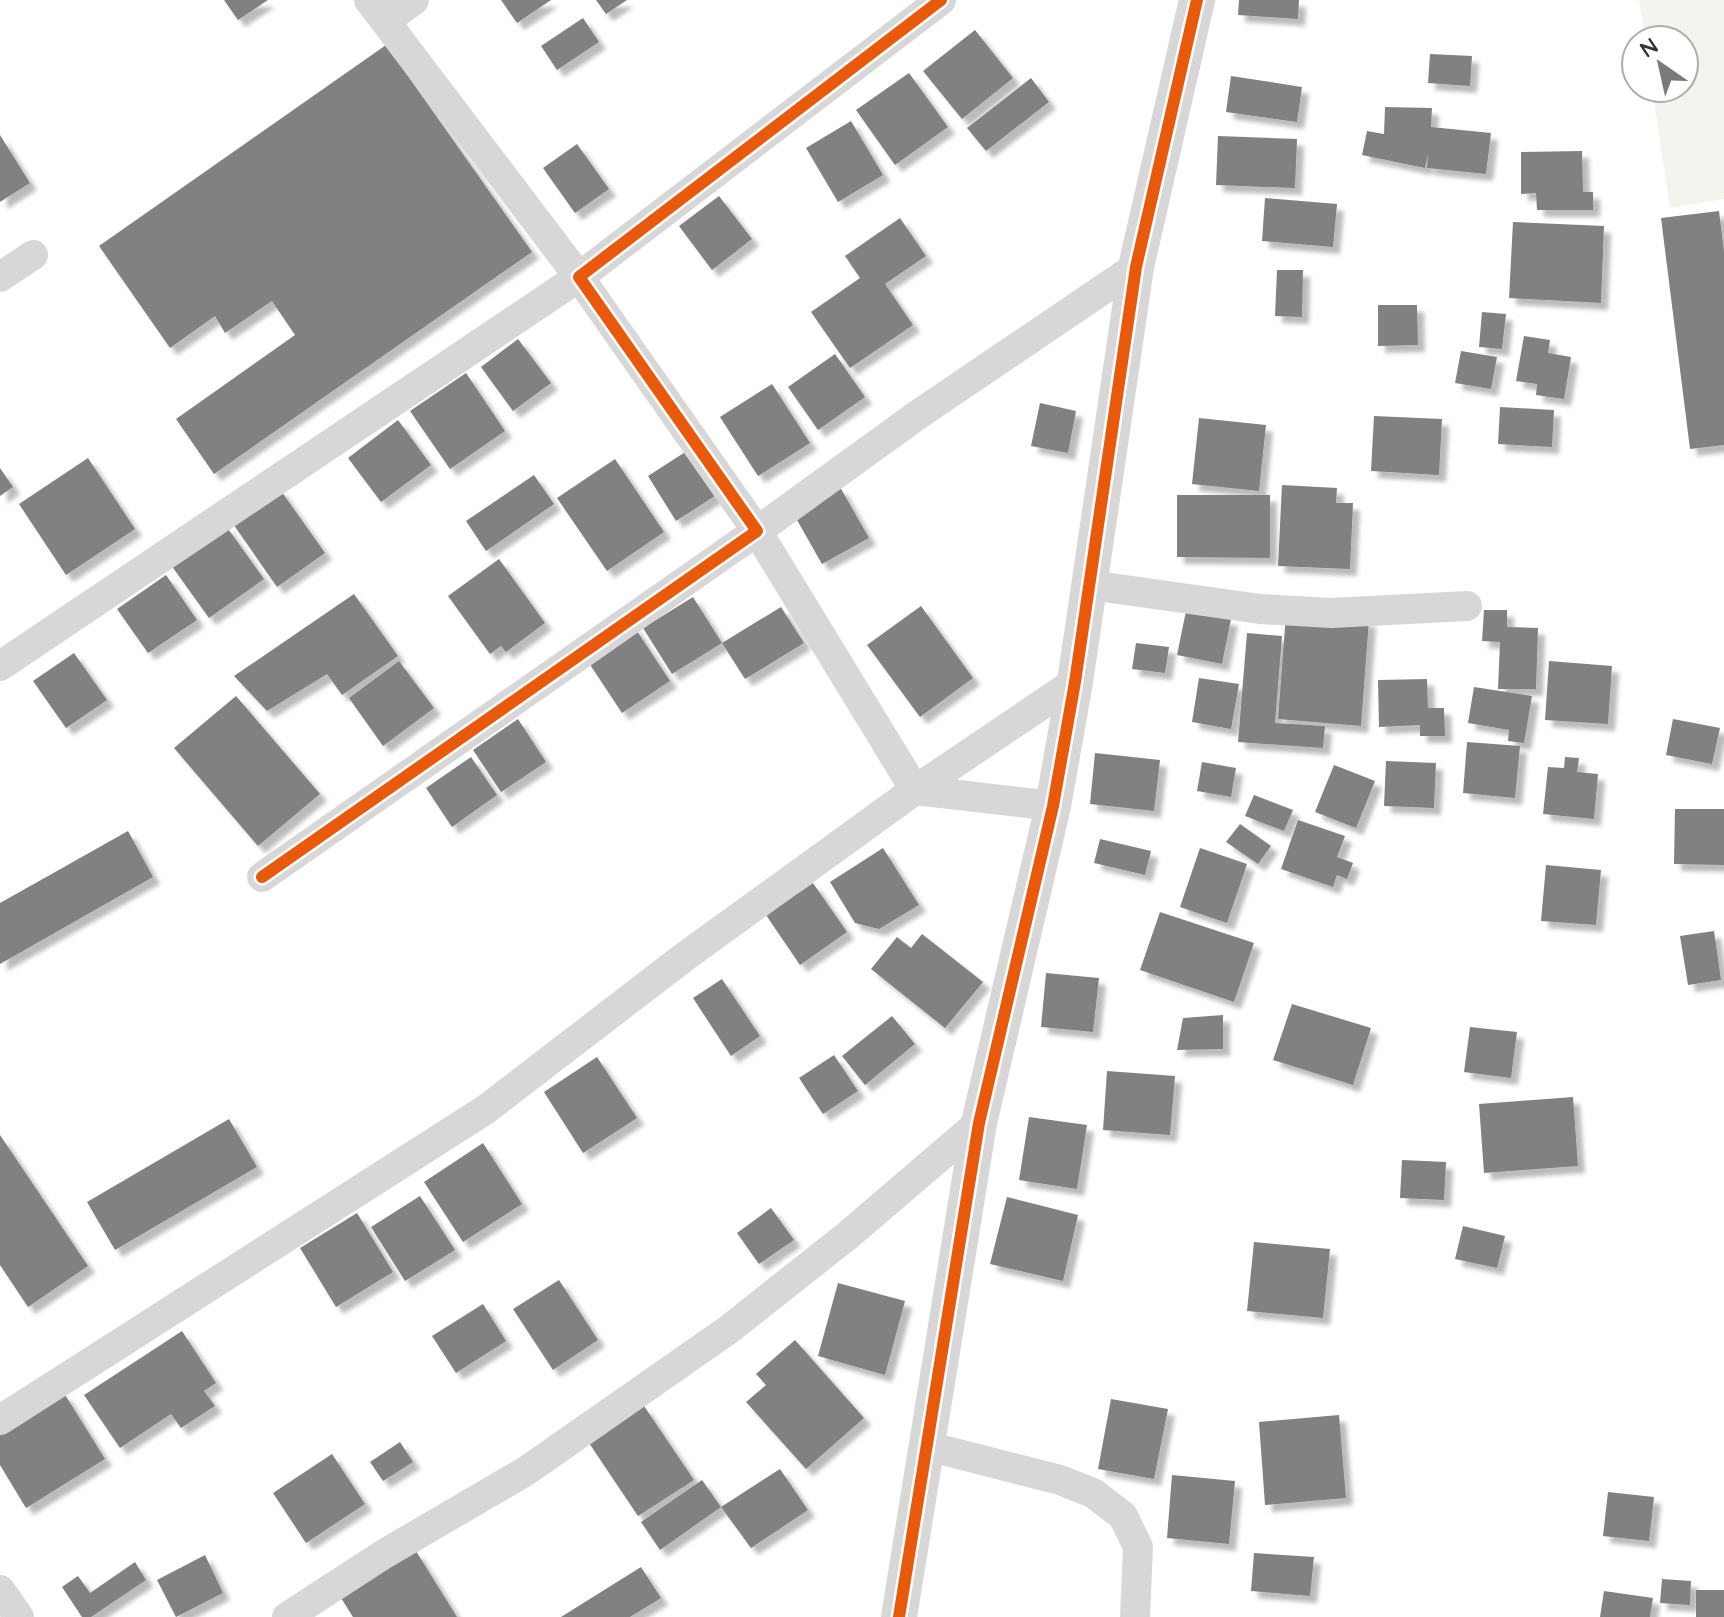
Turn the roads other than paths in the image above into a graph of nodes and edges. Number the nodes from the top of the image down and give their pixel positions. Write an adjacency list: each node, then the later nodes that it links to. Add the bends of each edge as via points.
1 (414, 0): 4 (street)
2 (941, 0): 8 (street)
3 (1197, 0): 6 (street)
4 (378, 11): 8 (street)
5 (33, 255): 7 (street)
6 (1136, 267): 9 (street); 10 (street)
7 (0, 277)
8 (579, 277): 9 (street); 12 (street)
9 (757, 531): 14 (street); 16 (street)
10 (1090, 585): 11 (street, via 1260,609 1331,613); 13 (street)
11 (1467, 606)
12 (0, 666)
13 (1075, 682): 14 (street); 15 (street)
14 (915, 790): 15 (street); 18 (street, via 485,1110)
15 (1053, 806): 17 (street)
16 (262, 877)
17 (979, 1123): 19 (street); 22 (street, via 728,1330 526,1471)
18 (0, 1420)
19 (927, 1446): 23 (street); 24 (street, via 1060,1480 1093,1493 1123,1516 1138,1547)
20 (0, 1590): 21 (street)
21 (19, 1617)
22 (287, 1617)
23 (899, 1617)
24 (1135, 1617)

